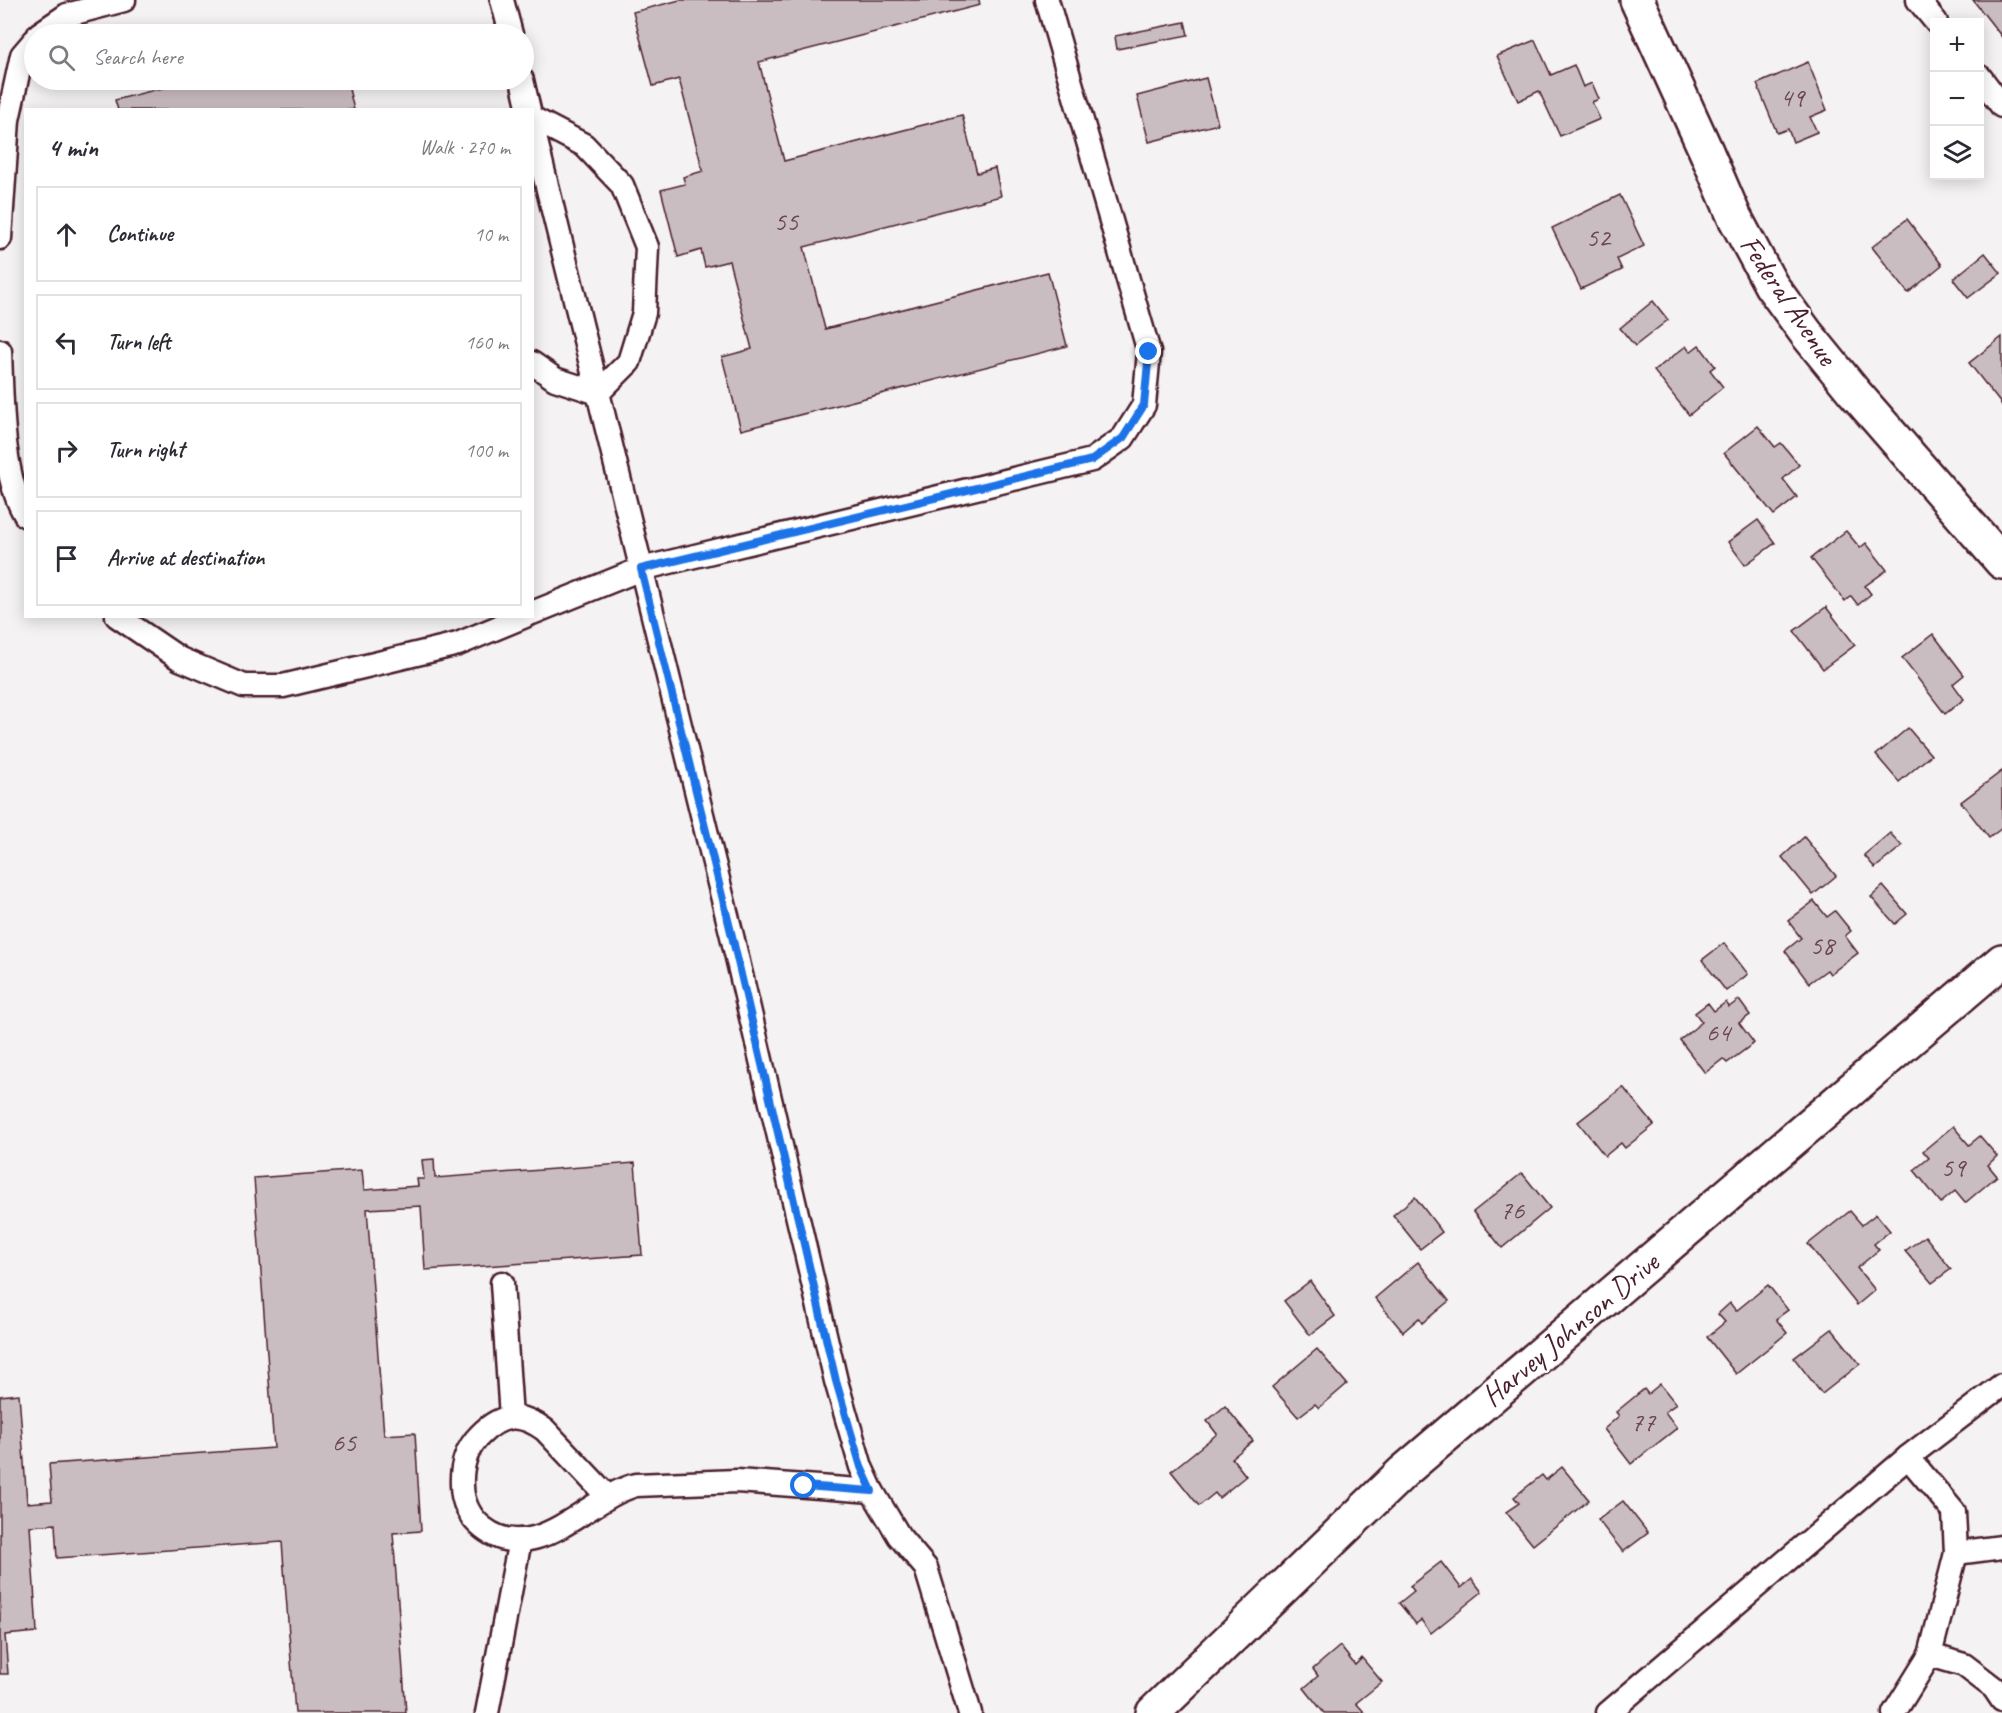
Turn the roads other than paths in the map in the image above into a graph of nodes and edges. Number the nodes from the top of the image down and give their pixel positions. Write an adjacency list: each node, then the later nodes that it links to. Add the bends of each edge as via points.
1 (124, 0): 7 (lane, via 67,15)
2 (502, 0): 8 (lane)
3 (1047, 0): 22 (lane, via 1149,352 1144,405 1123,438 1092,460)
4 (1637, 0): 21 (street, Federal Avenue, via 1734,216 1771,285 1848,385)
5 (1918, 0): 6 (lane)
6 (1933, 18)
7 (54, 24)
8 (508, 24)
9 (24, 52): 16 (lane, via 8,120)
10 (1984, 82): 12 (lane)
11 (524, 90): 13 (lane)
12 (2002, 106)
13 (529, 108)
14 (534, 119): 19 (lane, via 584,145 622,185 647,247 644,313 629,362)
15 (534, 133): 19 (lane)
16 (0, 238)
17 (0, 351): 20 (lane, via 4,434 16,502)
18 (534, 364): 19 (lane, via 555,379)
19 (598, 393): 22 (lane)
20 (24, 513)
21 (2002, 562)
22 (641, 569): 23 (lane); 31 (lane, via 836,1381)
23 (534, 613)
24 (120, 618): 25 (lane, via 180,659 244,686 283,686 458,644)
25 (520, 618)
26 (2002, 961): 40 (street, Harvey Johnson Drive, via 1402,1472)
27 (502, 1283): 29 (lane)
28 (2002, 1385): 30 (lane)
29 (512, 1417): 32 (lane, via 522,1417 544,1430); 33 (lane, via 491,1425 470,1449 464,1463 462,1491 465,1504 481,1526 504,1539)
30 (1908, 1457): 35 (lane, via 1954,1512); 41 (lane)
31 (872, 1491): 32 (lane, via 737,1481 636,1485); 39 (lane, via 899,1536 926,1568)
32 (607, 1496): 33 (lane, via 550,1533)
33 (520, 1540): 38 (lane)
34 (2002, 1547): 35 (lane)
35 (1956, 1553): 36 (lane)
36 (1930, 1655): 37 (lane, via 1964,1665 1994,1688); 42 (lane)
37 (2002, 1700)
38 (487, 1713)
39 (970, 1713)
40 (1153, 1713)
41 (1608, 1713)
42 (1894, 1713)

